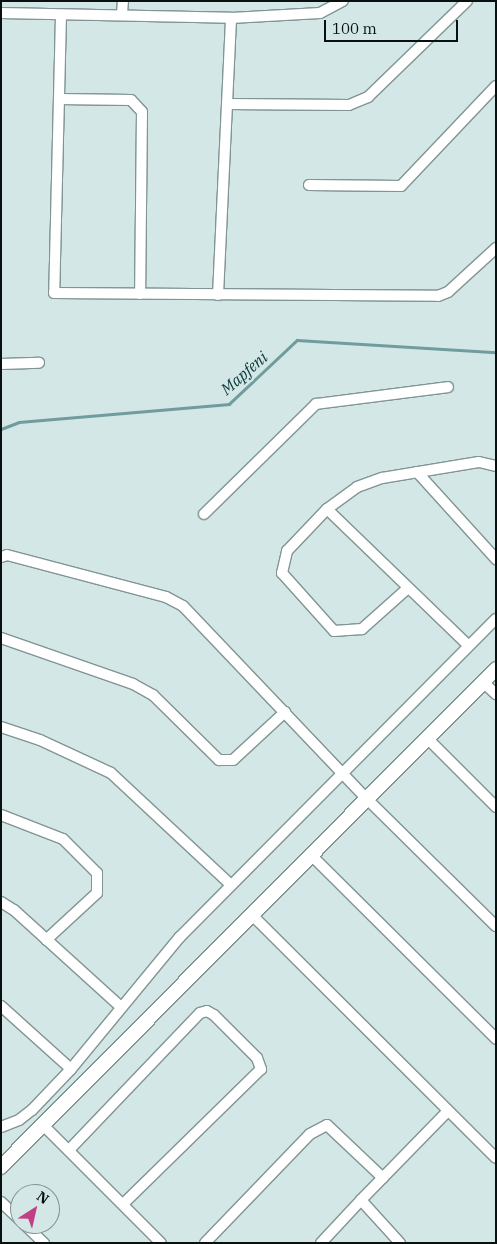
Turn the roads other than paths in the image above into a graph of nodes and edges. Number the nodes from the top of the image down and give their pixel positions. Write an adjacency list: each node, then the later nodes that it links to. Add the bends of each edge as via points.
1 (123, 1): 5 (street)
2 (343, 1): 7 (street, via 320,14)
3 (467, 1): 10 (street, via 368,97 349,105)
4 (1, 13): 6 (street)
5 (122, 14): 6 (street); 7 (street)
6 (61, 15): 9 (street)
7 (231, 18): 10 (street)
8 (496, 86): 11 (street, via 401,186)
9 (59, 99): 13 (street, via 130,100 142,112); 13 (street, via 54,293)
10 (228, 104): 14 (street)
11 (310, 185)
12 (496, 248): 14 (street, via 448,292 438,296)
13 (140, 294): 14 (street)
14 (218, 295)
15 (39, 363): 16 (street)
16 (1, 364)
17 (448, 387): 21 (street, via 316,404)
18 (496, 466): 19 (street, via 478,462)
19 (417, 472): 20 (street, via 382,478 357,487); 23 (street)
20 (327, 510): 24 (street); 24 (street, via 287,551 282,573 334,631 362,628)
21 (204, 514)
22 (1, 557): 31 (street, via 7,555 166,597 183,606)
23 (496, 558)
24 (408, 588): 27 (street)
25 (496, 619): 27 (street)
26 (1, 638): 31 (street, via 146,692 219,760 234,760)
27 (467, 644): 34 (street)
28 (496, 669): 29 (street)
29 (483, 682): 30 (street); 33 (street)
30 (496, 694)
31 (285, 712): 34 (street)
32 (1, 727): 39 (street, via 40,740 111,773)
33 (427, 738): 35 (street); 36 (street)
34 (342, 772): 35 (street); 39 (street)
35 (367, 799): 38 (street); 42 (street)
36 (496, 807)
37 (1, 815): 43 (street, via 63,839 97,873 97,893)
38 (311, 855): 41 (street); 46 (street)
39 (230, 884): 45 (street)
40 (1, 902): 43 (street)
41 (252, 915): 48 (street); 49 (street)
42 (496, 926)
43 (46, 940): 45 (street)
44 (1, 1006): 47 (street)
45 (121, 1007): 47 (street)
46 (496, 1039)
47 (71, 1069): 50 (street, via 32,1110)
48 (447, 1112): 52 (street); 54 (street)
49 (44, 1126): 51 (street); 53 (street)
50 (1, 1128)
51 (69, 1150): 56 (street); 56 (street, via 200,1013 207,1011 214,1015 257,1058 261,1069)
52 (496, 1158)
53 (1, 1167)
54 (383, 1178): 55 (street); 60 (street, via 328,1125 310,1134)
55 (361, 1200): 61 (street); 62 (street)
56 (123, 1204): 59 (street)
57 (35, 1234): 58 (street)
58 (44, 1243)
59 (161, 1243)
60 (205, 1243)
61 (321, 1243)
62 (400, 1243)

